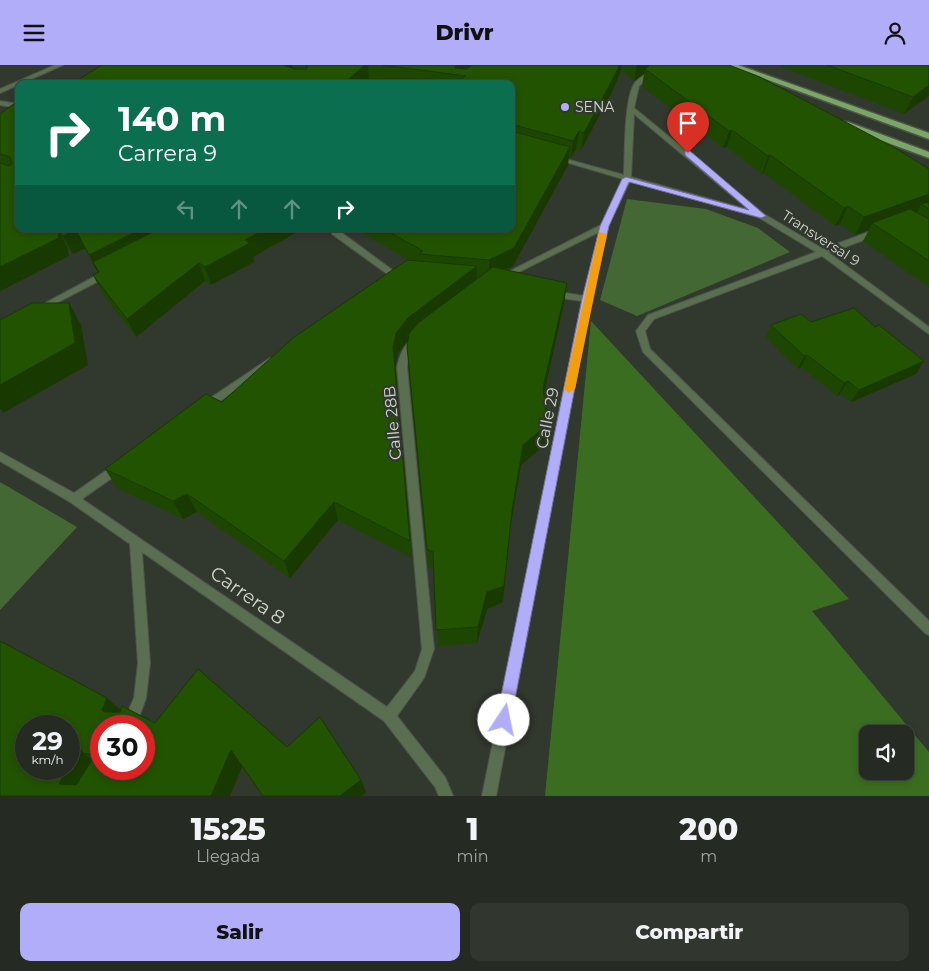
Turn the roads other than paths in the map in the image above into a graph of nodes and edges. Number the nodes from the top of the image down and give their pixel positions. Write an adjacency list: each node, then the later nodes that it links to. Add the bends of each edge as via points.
1 (60, 65): 4 (street)
2 (665, 65): 9 (street, Calle 29, via 636,85)
3 (731, 65): 11 (main road)
4 (25, 80)
5 (15, 84): 6 (street)
6 (0, 91)
7 (0, 103): 8 (street)
8 (15, 105)
9 (631, 108): 14 (street, Calle 29); 15 (street, Transversal 9)
10 (836, 121): 13 (main road)
11 (929, 136)
12 (547, 155): 14 (street)
13 (929, 155)
14 (626, 179): 15 (street); 16 (street, Calle 29)
15 (761, 216): 19 (street, Transversal 9)
16 (604, 226): 22 (street, via 495,284); 24 (street, Calle 29)
17 (885, 229): 19 (street)
18 (335, 232): 21 (street, via 389,277)
19 (822, 252): 26 (street, Transversal 9); 34 (street, via 651,317 640,331 646,350)
20 (113, 270): 25 (street)
21 (412, 276)
22 (510, 287)
23 (548, 293): 24 (street)
24 (587, 299): 38 (street, Calle 29)
25 (35, 311)
26 (929, 331)
27 (423, 335): 36 (street, Calle 28B, via 405,353 402,367 428,649 420,674)
28 (282, 353): 29 (street)
29 (194, 415)
30 (0, 456): 32 (street, Carrera 8)
31 (130, 459): 32 (street)
32 (74, 499): 33 (street, Carrera 8)
33 (135, 540): 35 (street, via 144,663 140,698); 36 (street, Carrera 8)
34 (929, 629)
35 (133, 715)
36 (389, 716): 37 (street, Carrera 8, via 440,782)
37 (446, 796)
38 (489, 796)

